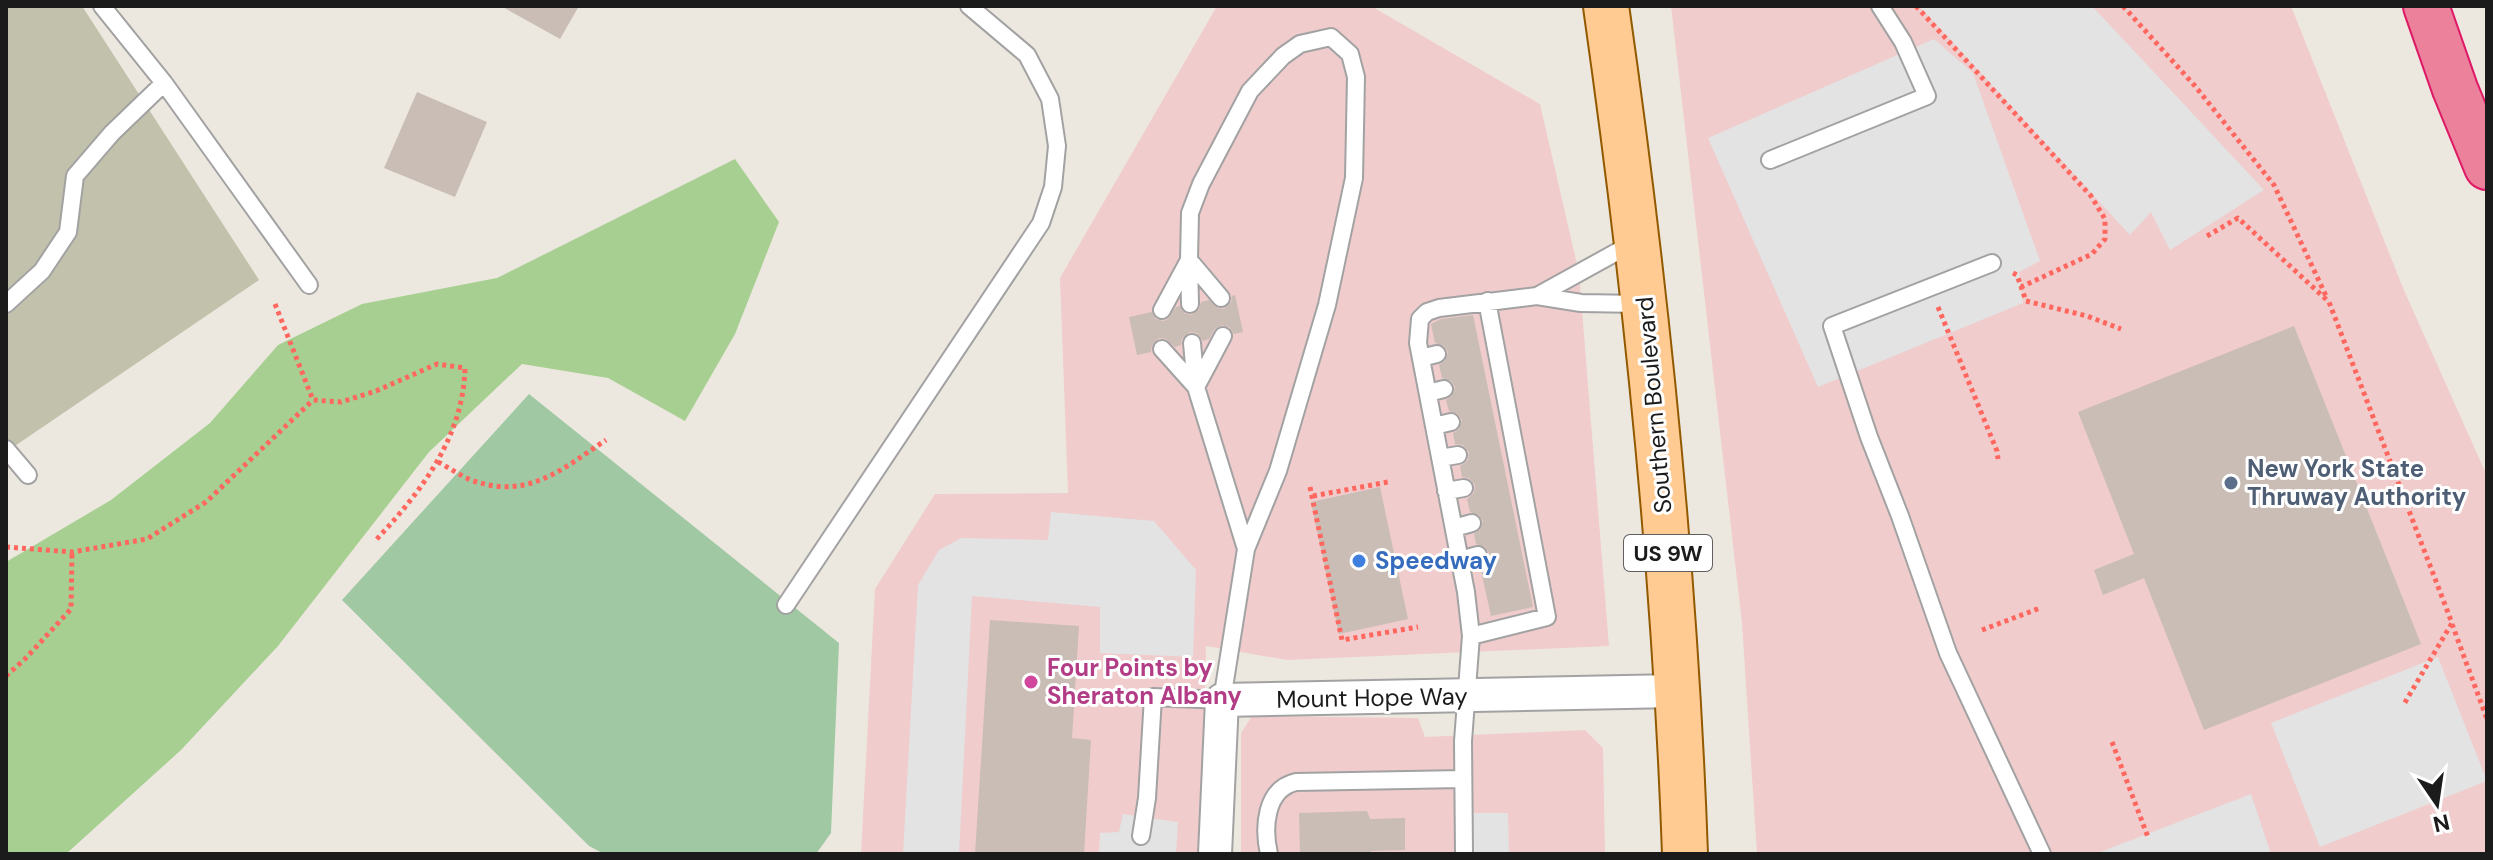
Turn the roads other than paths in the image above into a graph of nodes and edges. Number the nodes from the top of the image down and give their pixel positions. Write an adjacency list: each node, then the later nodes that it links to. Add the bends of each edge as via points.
1 (102, 6): 6 (lane)
2 (969, 6): 37 (lane, via 1027,55 1050,99 1057,146 1053,187 1041,223)
3 (1606, 6): 9 (main road, Southern Boulevard / US 9W)
4 (1880, 6): 7 (lane, via 1927,96)
5 (2426, 6): 8 (highway)
6 (164, 83): 12 (lane); 16 (lane, via 75,176 68,232 42,271)
7 (1770, 160)
8 (2487, 167)
9 (1637, 241): 13 (lane); 18 (main road, Southern Boulevard / US 9W)
10 (1189, 260): 14 (lane); 17 (lane); 19 (lane); 32 (lane, via 1190,213 1250,91 1300,44 1331,37 1350,54 1356,77 1354,178 1327,305 1278,471)
11 (1992, 263): 48 (lane, via 1832,326 1948,653)
12 (309, 285)
13 (1537, 296): 15 (lane); 18 (lane)
14 (1221, 298)
15 (1487, 301): 26 (lane, via 1427,312 1420,319 1418,343 1429,356 1442,424); 38 (lane, via 1493,377 1533,578 1547,617)
16 (6, 304)
17 (1190, 304)
18 (1645, 304): 39 (main road, Southern Boulevard / US 9W)
19 (1162, 310)
20 (1223, 336): 23 (lane)
21 (1192, 343): 23 (lane)
22 (1162, 349): 23 (lane)
23 (1196, 387): 32 (lane)
24 (6, 449): 27 (lane)
25 (1458, 455): 26 (lane)
26 (1440, 458): 29 (lane)
27 (28, 475)
28 (1464, 488): 29 (lane)
29 (1446, 491): 31 (lane)
30 (1472, 523): 31 (lane)
31 (1454, 528): 34 (lane)
32 (1246, 549): 41 (lane)
33 (1478, 555): 34 (lane)
34 (1460, 560): 36 (lane)
35 (1485, 587): 36 (lane)
36 (1466, 592): 38 (lane)
37 (786, 605)
38 (1471, 636): 40 (lane)
39 (1676, 691): 40 (street, Mount Hope Way); 47 (main road, Southern Boulevard / US 9W)
40 (1466, 697): 41 (street, Mount Hope Way); 42 (lane)
41 (1222, 700): 43 (lane, via 1153,697); 44 (street)
42 (1463, 779): 45 (lane, via 1284,785 1268,813); 46 (lane)
43 (1141, 836)
44 (1215, 854)
45 (1269, 854)
46 (1464, 854)
47 (1685, 854)
48 (2042, 854)

